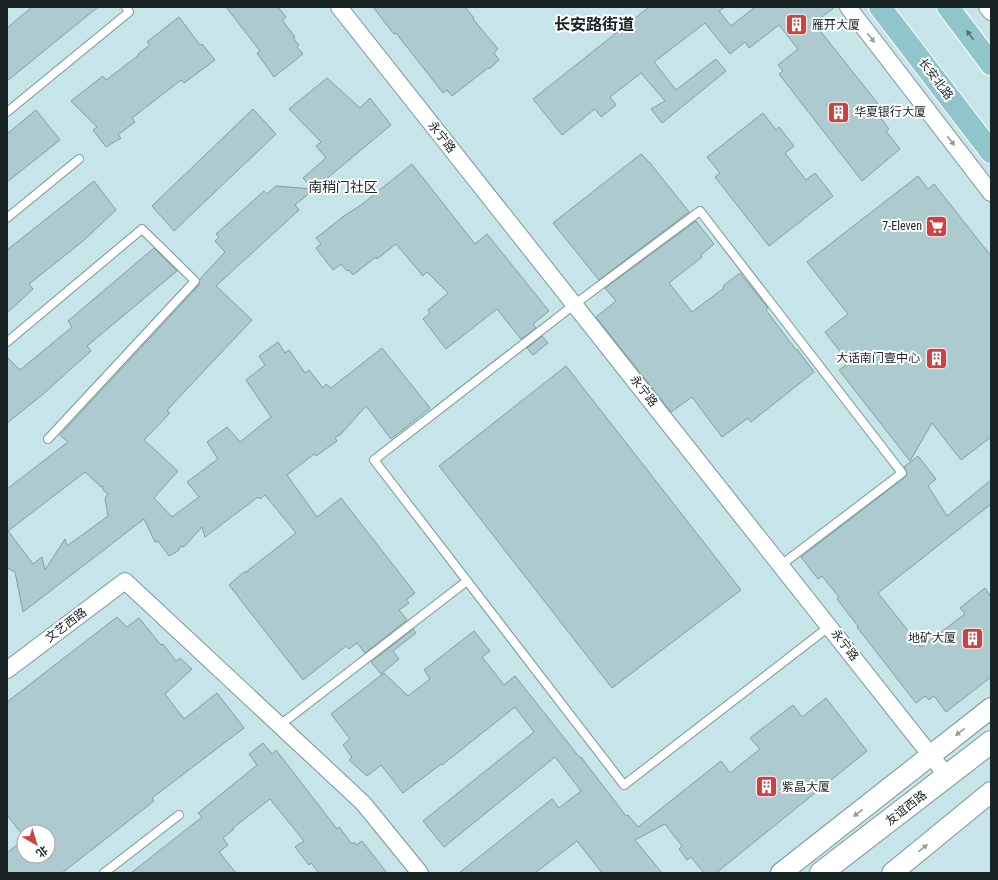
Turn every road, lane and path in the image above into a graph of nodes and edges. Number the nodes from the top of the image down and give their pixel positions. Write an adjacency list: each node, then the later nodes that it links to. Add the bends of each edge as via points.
1 (126, 7): 9 (lane, via 130,12)
2 (339, 7): 14 (street, 永宁路)
3 (848, 7): 12 (street, one-way to 12)
4 (880, 7): 10 (main road, 长安北路)
5 (948, 7): 8 (main road, one-way to 5)
6 (987, 7): 7 (street)
7 (991, 12)
8 (991, 64)
9 (7, 112)
10 (991, 152)
11 (79, 159): 13 (lane)
12 (991, 193)
13 (7, 218)
14 (575, 304): 17 (street, 永宁路); 17 (lane, via 700,211 902,474); 18 (lane, via 374,460)
15 (7, 342): 16 (lane, via 142,229 195,280)
16 (48, 439)
17 (781, 565): 19 (street, 永宁路)
18 (467, 581): 19 (lane, via 624,785); 22 (lane)
19 (830, 626): 24 (street, 永宁路)
20 (7, 670): 22 (street, 文艺西路, via 125,581)
21 (991, 708): 24 (street, one-way to 24)
22 (280, 725): 30 (street, via 363,803)
23 (991, 742): 26 (main road, 友谊西路)
24 (931, 755): 26 (street, 永宁路); 31 (street, one-way to 31)
25 (991, 759): 33 (main road, 友谊西路)
26 (947, 776): 32 (main road, 友谊西路)
27 (991, 792): 34 (street, one-way to 27)
28 (179, 815): 29 (lane)
29 (104, 873)
30 (420, 873)
31 (781, 873)
32 (821, 873)
33 (843, 873)
34 (892, 873)

